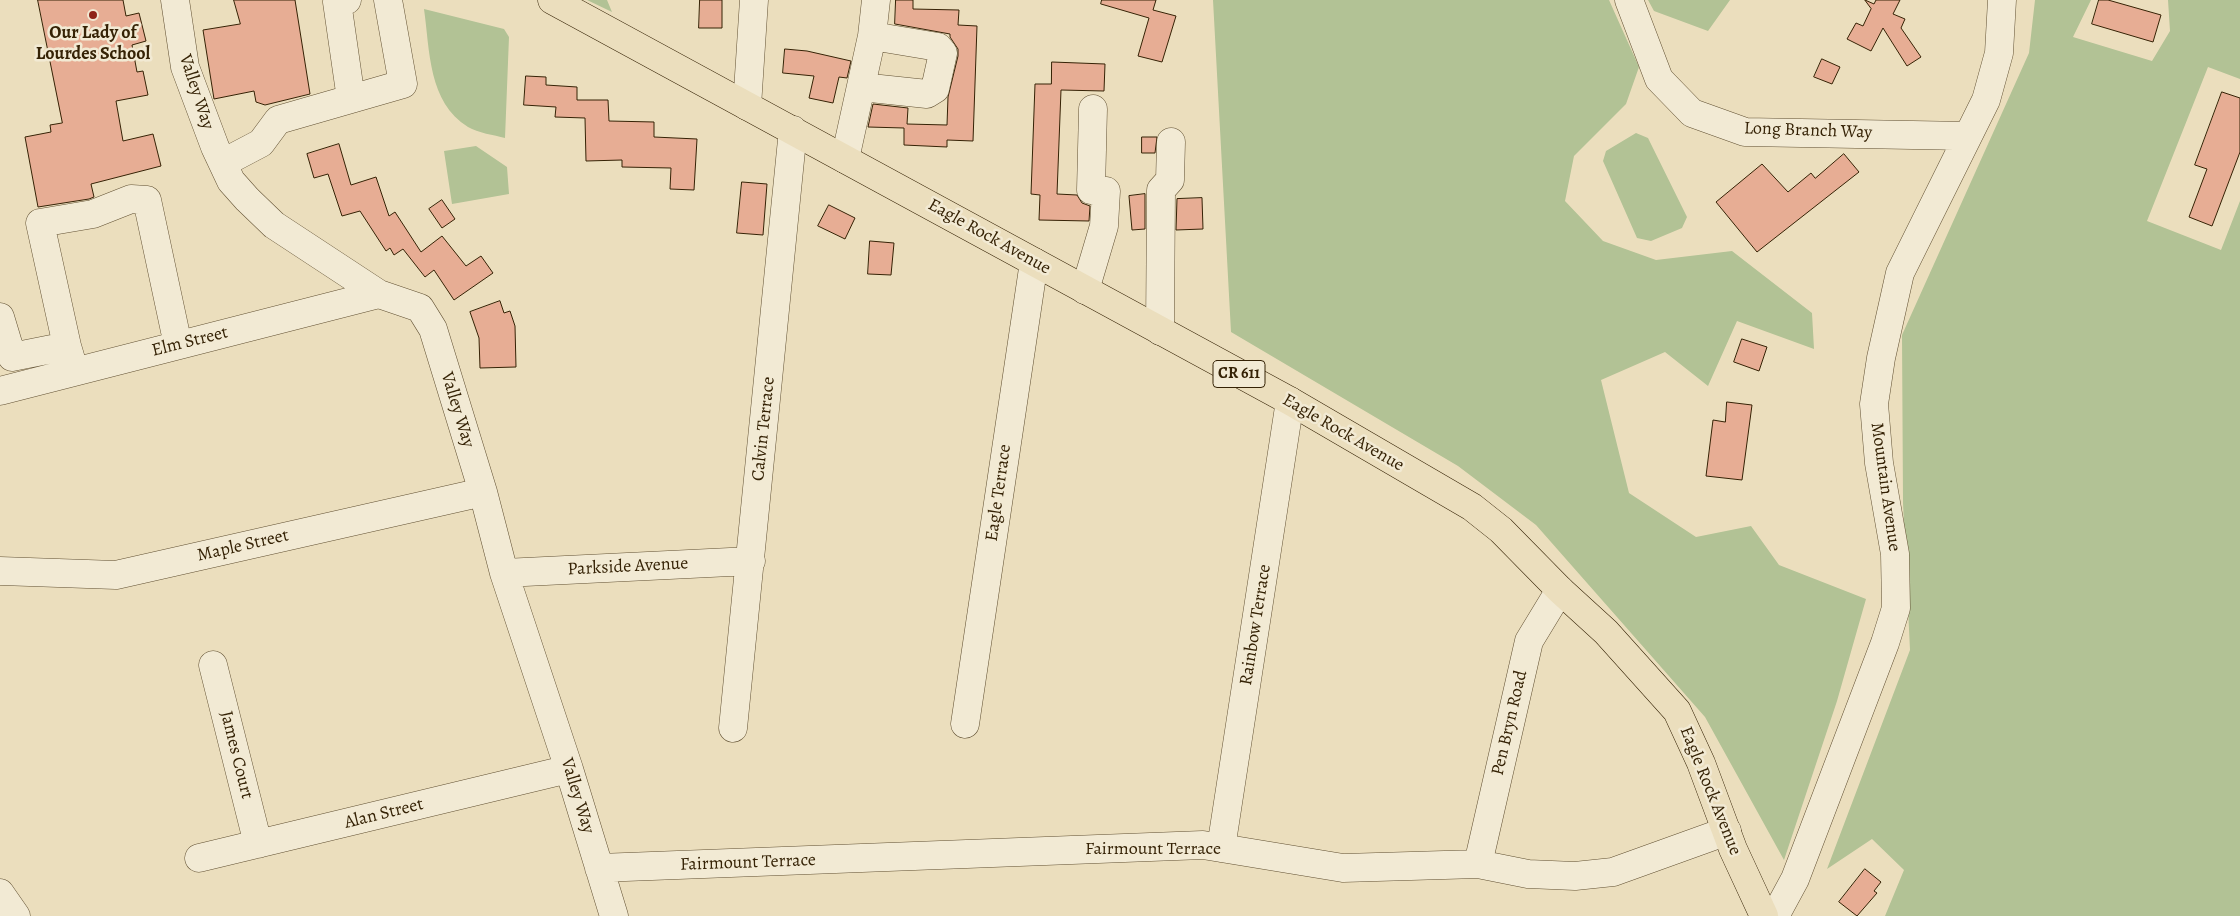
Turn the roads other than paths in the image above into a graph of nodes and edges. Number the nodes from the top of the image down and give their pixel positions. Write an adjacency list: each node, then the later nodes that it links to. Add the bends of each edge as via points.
1 (175, 0): 18 (street, Valley Way, via 185,67)
2 (347, 0): 11 (street, via 338,2)
3 (388, 0): 11 (street, via 403,84)
4 (552, 0): 12 (main road, Eagle Rock Avenue / CR 611)
5 (754, 0): 12 (street)
6 (876, 0): 9 (street)
7 (1629, 0): 15 (street, Long Branch Way, via 1659,79 1692,113 1745,132)
8 (2002, 0): 15 (street, Mountain Avenue, via 1999,53 1986,100)
9 (872, 36): 10 (street); 10 (street, via 938,47 943,53 935,89 927,94)
10 (861, 87): 17 (street)
11 (351, 99): 18 (street, via 278,120 261,143)
12 (747, 106): 14 (main road, Eagle Rock Avenue / CR 611)
13 (1092, 109): 20 (street, via 1091,190 1106,191 1104,226)
14 (793, 130): 17 (main road, Eagle Rock Avenue / CR 611); 29 (street, Calvin Terrace)
15 (1968, 136): 47 (street, Mountain Avenue, via 1900,273 1881,358 1874,404 1879,463 1895,554 1896,608 1800,867)
16 (1171, 142): 23 (street, via 1170,180 1161,190)
17 (845, 159): 19 (main road, Eagle Rock Avenue / CR 611)
18 (223, 164): 21 (street, Valley Way, via 231,181 274,225)
19 (1034, 262): 20 (main road, Eagle Rock Avenue / CR 611); 34 (street, Eagle Terrace)
20 (1085, 290): 23 (main road, Eagle Rock Avenue / CR 611)
21 (379, 294): 24 (street, Elm Street); 28 (street, Valley Way, via 420,308 433,329)
22 (0, 317): 25 (street, via 12,357)
23 (1160, 331): 27 (main road, Eagle Rock Avenue / CR 611)
24 (178, 345): 25 (street, Elm Street); 25 (street, via 147,200 132,199 93,214 40,223)
25 (71, 359): 26 (street, Elm Street)
26 (0, 391)
27 (1290, 401): 32 (main road, Eagle Rock Avenue / CR 611, via 1472,508 1501,530); 39 (street, Rainbow Terrace)
28 (483, 492): 30 (street, Maple Street, via 116,575); 31 (street, Valley Way)
29 (751, 561): 31 (street, Parkside Avenue); 35 (street, Calvin Terrace)
30 (0, 570)
31 (504, 573): 36 (street, Valley Way)
32 (1560, 590): 37 (main road, Eagle Rock Avenue / CR 611, via 1606,632 1677,711); 41 (street, Pen Bryn Road, via 1529,641)
33 (213, 665): 38 (street, James Court)
34 (965, 724)
35 (733, 728)
36 (569, 770): 38 (street, Alan Street); 42 (street, Valley Way)
37 (1727, 831): 41 (street, Fairmount Terrace, via 1613,872 1566,876 1528,874); 46 (main road, Eagle Rock Avenue / CR 611)
38 (258, 844): 40 (street, Alan Street)
39 (1221, 848): 41 (street, Fairmount Terrace, via 1343,868); 42 (street, Fairmount Terrace, via 1203,845)
40 (199, 858)
41 (1478, 864)
42 (599, 868): 45 (street, Valley Way)
43 (0, 893): 44 (street)
44 (16, 916)
45 (614, 916)
46 (1764, 916)
47 (1774, 916)

